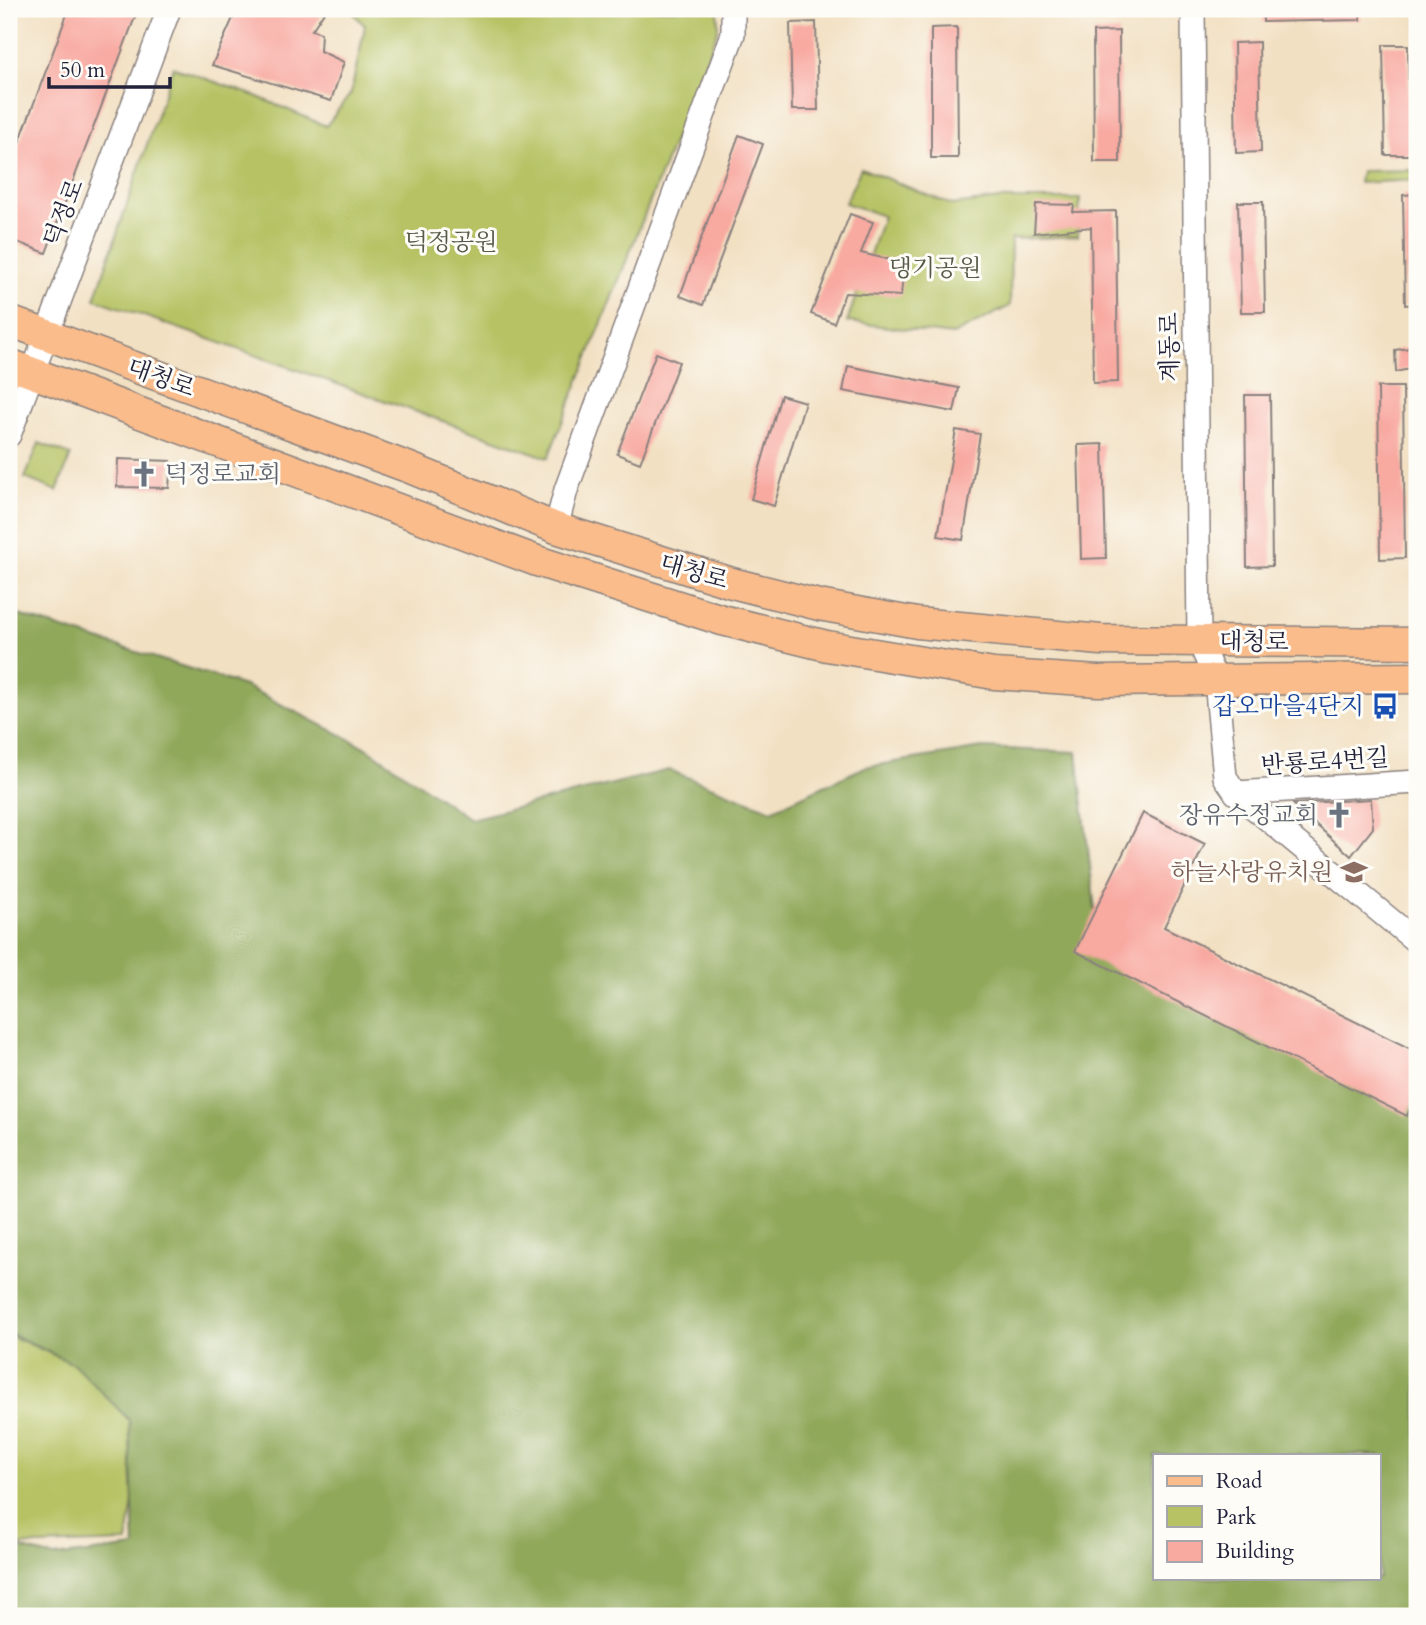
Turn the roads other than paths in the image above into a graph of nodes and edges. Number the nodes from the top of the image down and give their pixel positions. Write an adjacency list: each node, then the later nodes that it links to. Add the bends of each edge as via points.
1 (733, 9): 8 (street, via 733,34 575,464)
2 (1193, 9): 9 (street, 계동로)
3 (166, 10): 5 (street, 덕정로)
4 (9, 321): 5 (main road, 대청로)
5 (46, 335): 6 (street, 덕정로); 8 (main road, 대청로, via 410,468)
6 (20, 369): 7 (street, 덕정로); 12 (main road, 대청로, via 537,561 722,621 827,646 994,674 1098,681)
7 (9, 435)
8 (556, 528): 9 (main road, 대청로, via 732,583 917,623 1101,640)
9 (1199, 641): 10 (main road, 대청로); 12 (street, 계동로)
10 (1417, 643)
11 (1417, 678): 12 (main road, 대청로)
12 (1216, 680): 14 (street, 계동로, via 1225,777)
13 (1417, 782): 14 (street, 반룡로4번길)
14 (1236, 793): 15 (street)
15 (1417, 942)

